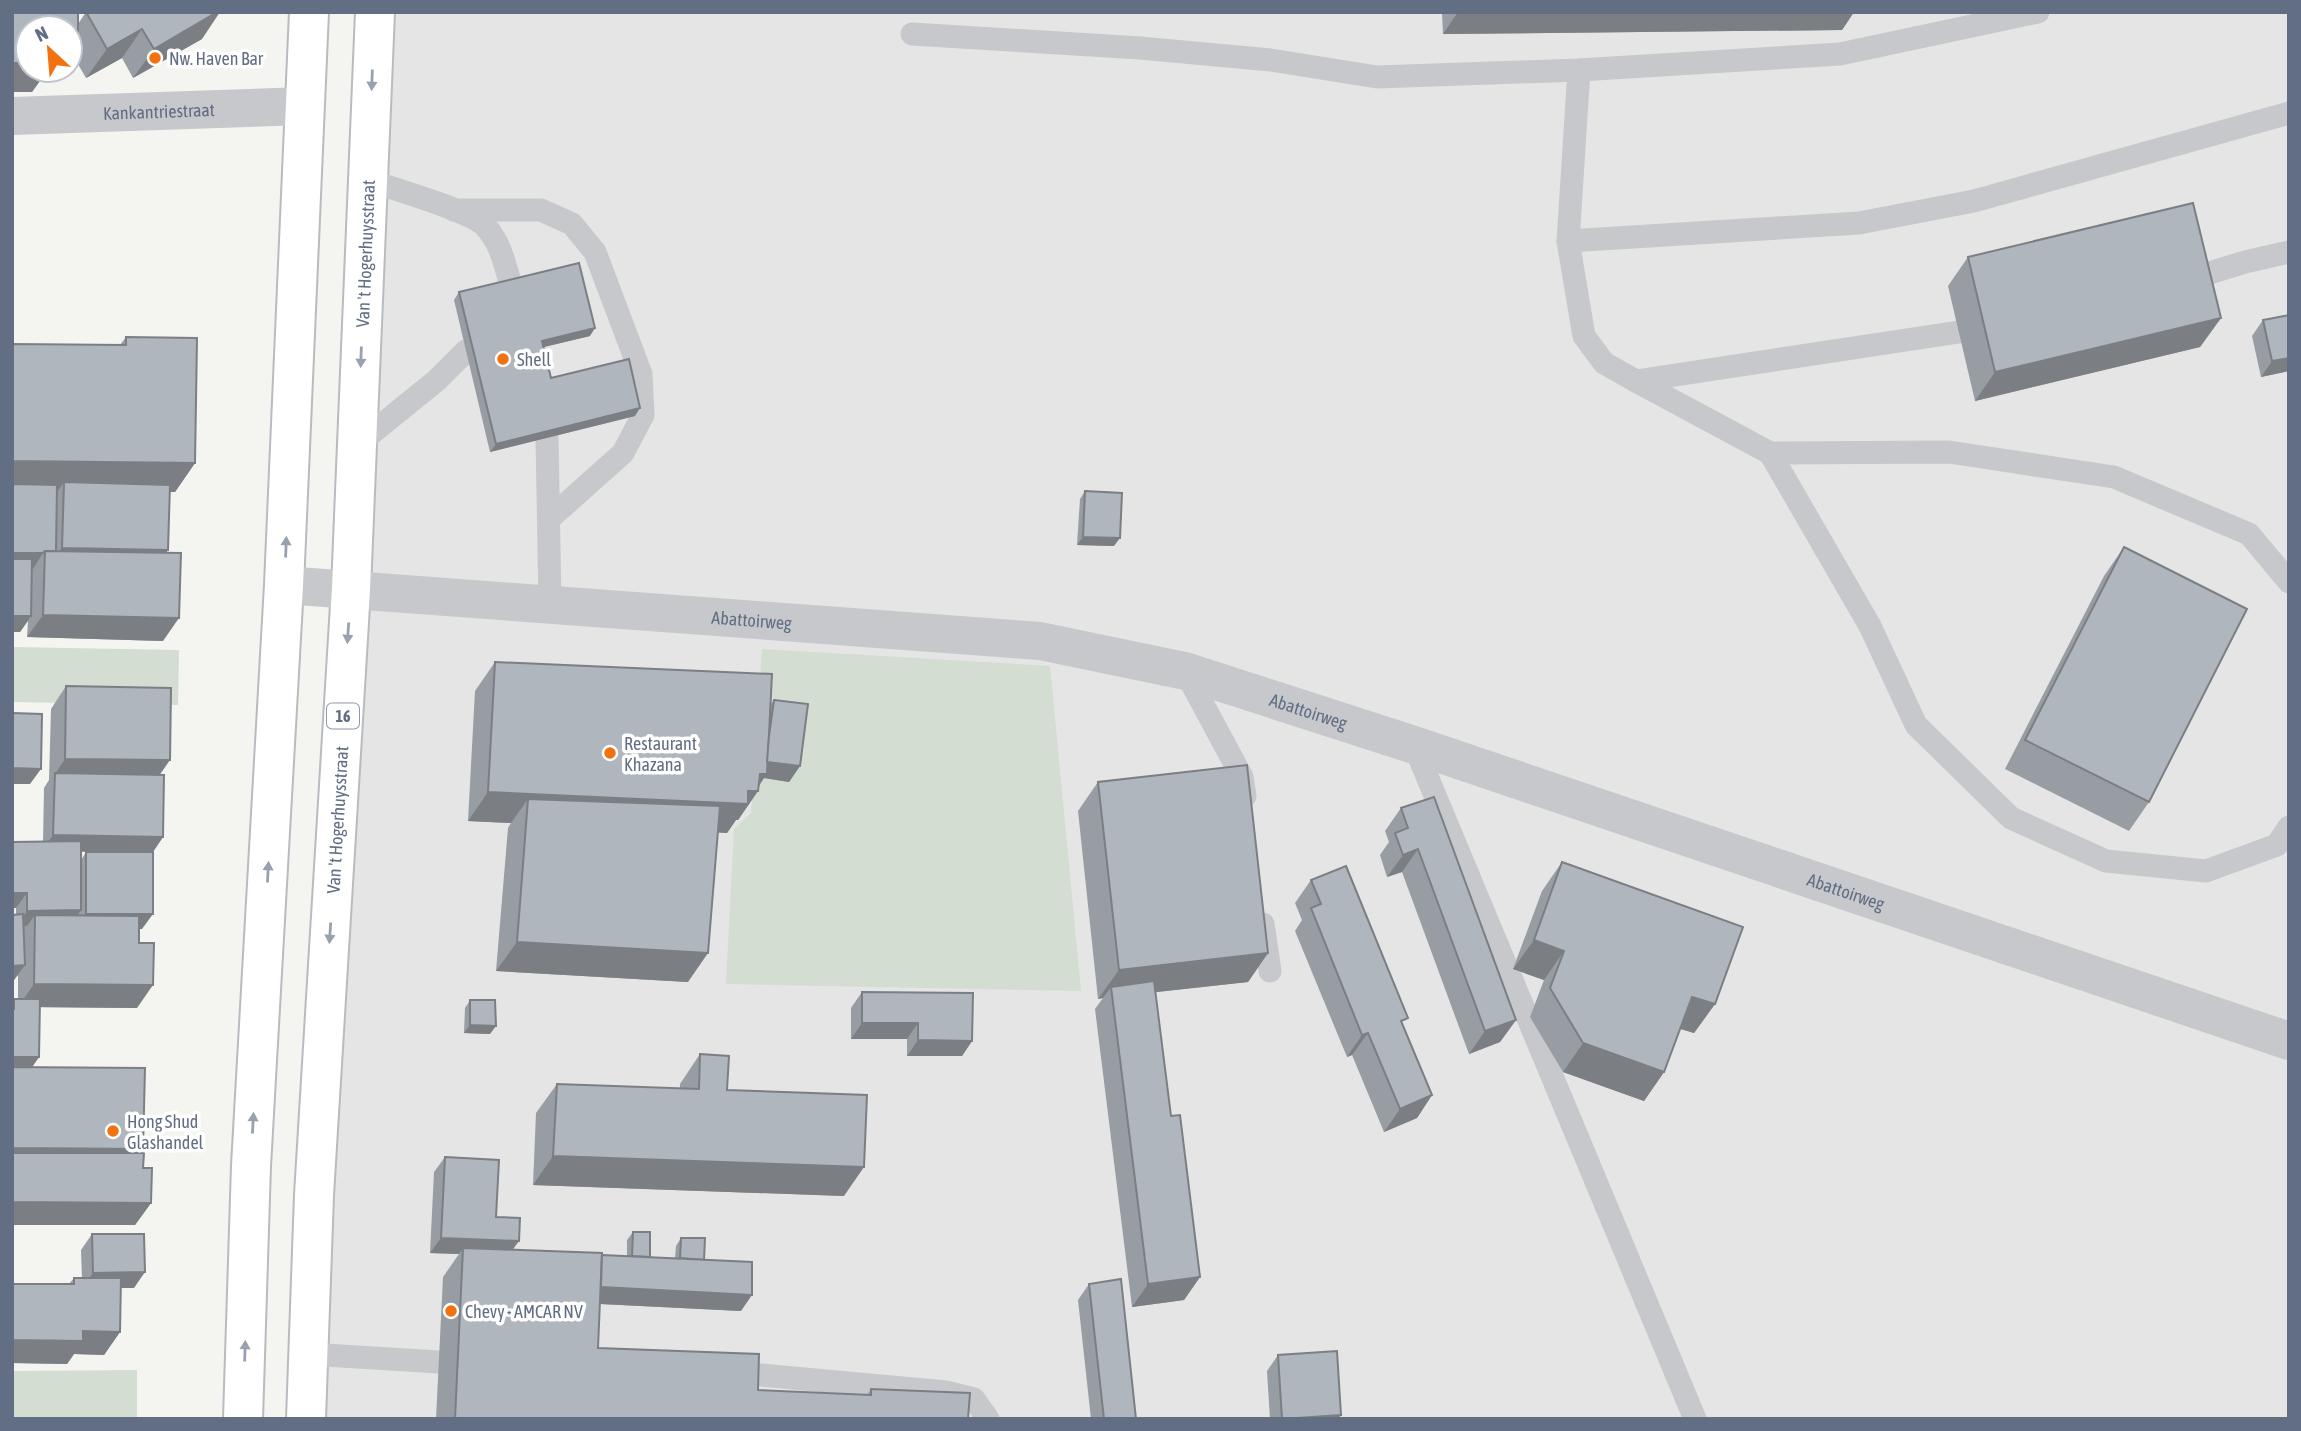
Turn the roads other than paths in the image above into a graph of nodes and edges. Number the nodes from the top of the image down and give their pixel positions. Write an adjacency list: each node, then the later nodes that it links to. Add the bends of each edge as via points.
1 (309, 12): 6 (main road)
2 (375, 12): 9 (main road, Van 't Hogerhuysstraat / 16, one-way to 9)
3 (2038, 12): 5 (lane, via 1840,54)
4 (912, 34): 5 (lane, via 1271,60 1377,77)
5 (1579, 70): 11 (lane)
6 (304, 106): 8 (street, Kankantriestraat); 23 (main road, one-way to 6)
7 (2289, 113): 11 (lane, via 1973,201 1859,223)
8 (12, 116)
9 (368, 180): 10 (lane); 19 (main road, Van 't Hogerhuysstraat / 16, one-way to 19)
10 (454, 210): 14 (lane, via 484,225 500,248); 21 (lane, via 541,210 572,224 595,252 641,374 643,415 623,453)
11 (1568, 241): 17 (lane, via 1584,336 1604,363)
12 (2289, 252): 13 (lane)
13 (2184, 281)
14 (511, 286)
15 (1959, 332): 17 (lane)
16 (466, 351): 19 (lane)
17 (1636, 381): 20 (lane)
18 (547, 438): 21 (lane)
19 (357, 445): 24 (main road, Van 't Hogerhuysstraat / 16)
20 (1770, 453): 22 (lane, via 1949,452 2113,477 2249,534); 29 (lane, via 1870,626 1916,725 2011,818 2106,861 2206,871 2277,845)
21 (549, 519): 25 (lane)
22 (2289, 582)
23 (284, 585): 24 (street, Abattoirweg); 36 (main road, one-way to 23, via 251,1166)
24 (351, 589): 25 (street, Abattoirweg); 33 (main road, Van 't Hogerhuysstraat / 16, one-way to 33, via 313,1195)
25 (550, 605): 26 (street, Abattoirweg, via 1040,642)
26 (1185, 671): 27 (street, Abattoirweg); 28 (lane, via 1242,777)
27 (1414, 745): 32 (street, Abattoirweg); 39 (lane)
28 (1248, 816)
29 (2289, 827)
30 (1261, 906): 31 (lane)
31 (1270, 971)
32 (2289, 1041)
33 (308, 1354): 34 (lane); 37 (main road, Van 't Hogerhuysstraat / 16)
34 (439, 1362)
35 (701, 1369): 38 (lane, via 946,1392 974,1399)
36 (243, 1419)
37 (306, 1419)
38 (988, 1419)
39 (1695, 1419)

